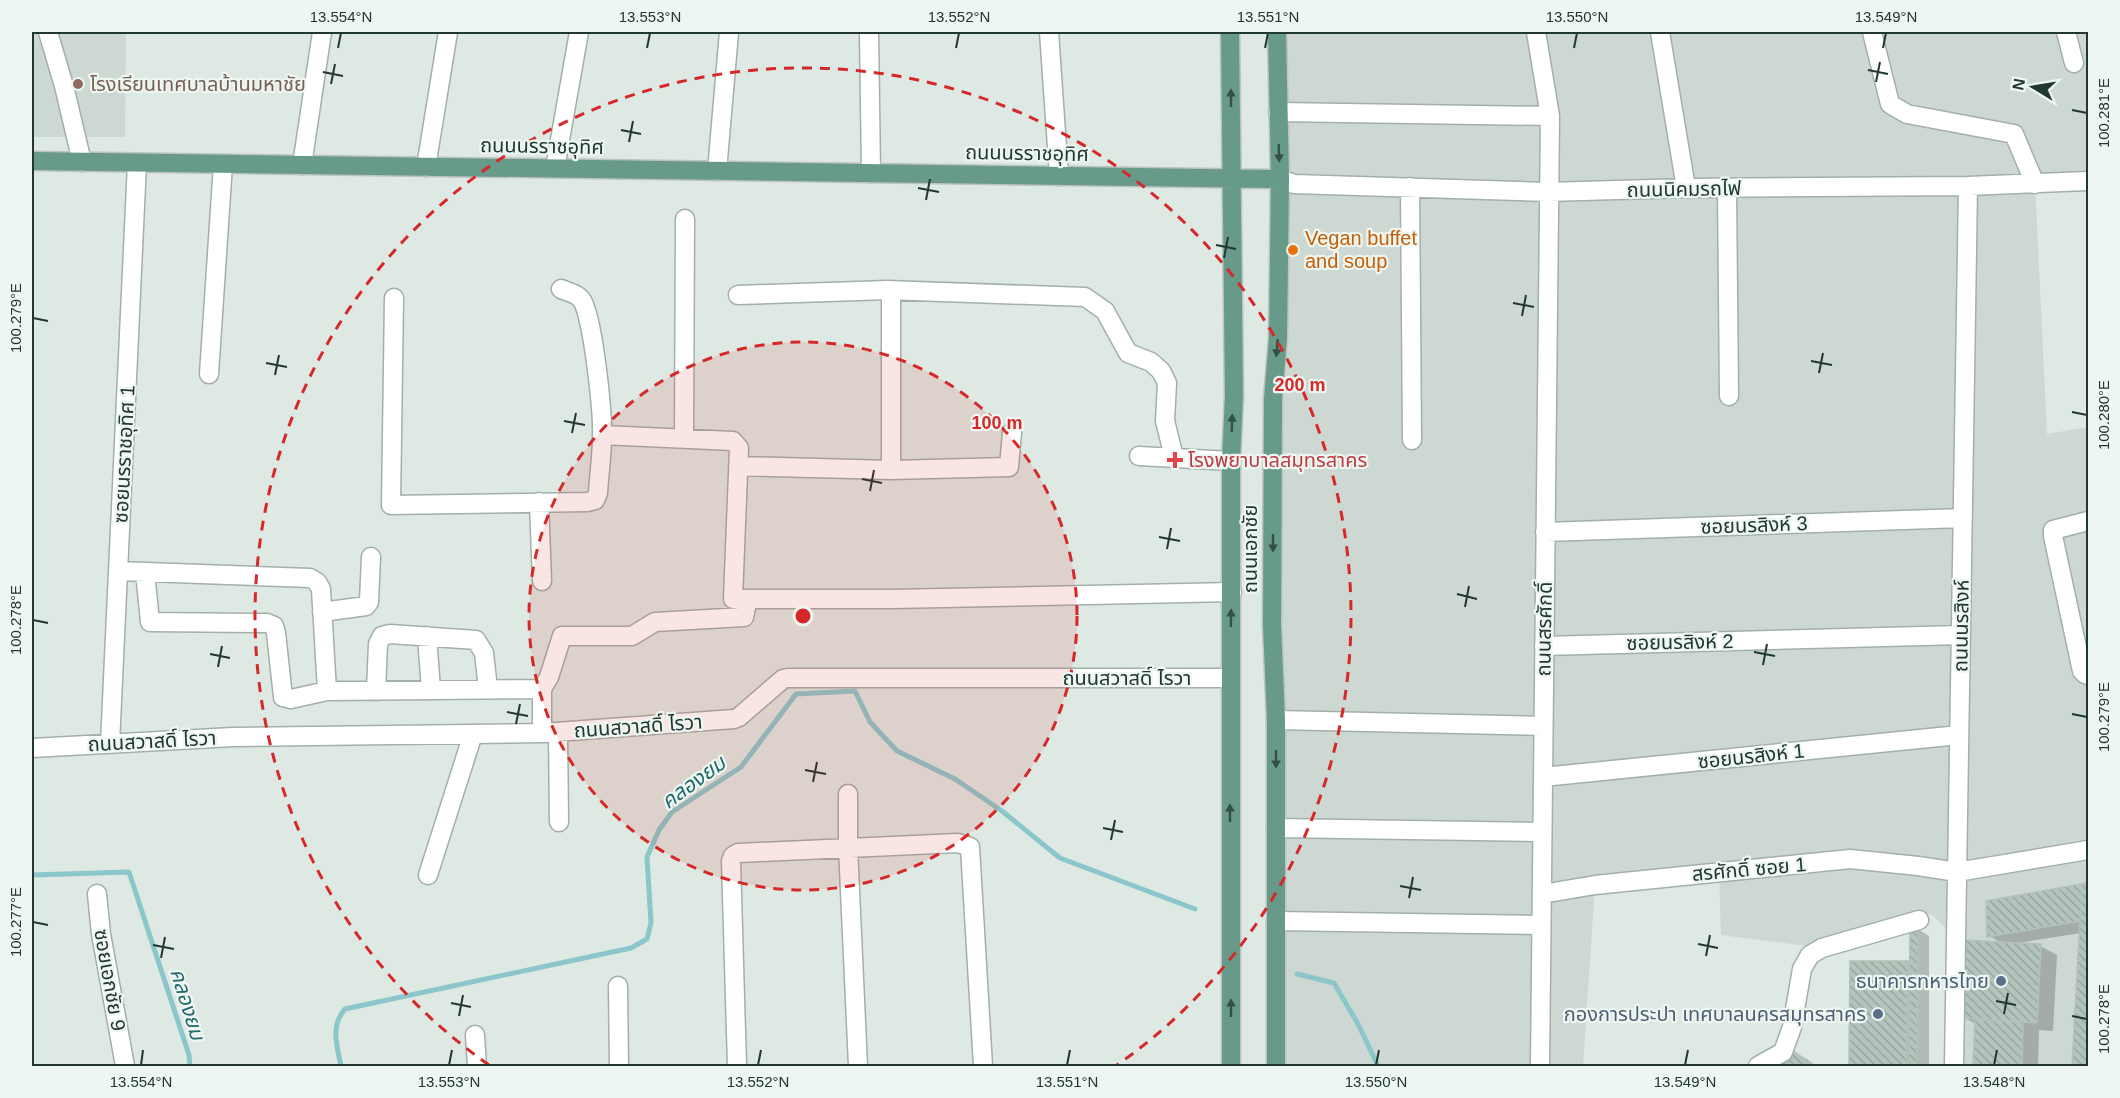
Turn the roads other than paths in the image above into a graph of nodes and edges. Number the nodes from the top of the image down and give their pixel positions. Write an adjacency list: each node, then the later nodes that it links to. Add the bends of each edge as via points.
1 (48, 32): 18 (street)
2 (322, 32): 21 (street)
3 (448, 32): 22 (street)
4 (579, 32): 23 (street)
5 (729, 32): 24 (street)
6 (869, 32): 25 (street)
7 (1049, 32): 26 (street)
8 (1230, 32): 27 (main road, ถนนเอกชัย, one-way to 8)
9 (1277, 32): 15 (main road, ถนนเอกชัย)
10 (1536, 32): 16 (street, ถนนสรศักดิ์)
11 (1660, 32): 33 (street)
12 (1872, 32): 30 (street, via 1890,104 1907,114 2014,134)
13 (2066, 32): 14 (street)
14 (2074, 63)
15 (1278, 112): 16 (street); 28 (main road, ถนนเอกชัย, one-way to 28)
16 (1550, 116): 35 (street, ถนนสรศักดิ์)
17 (32, 161): 18 (main road, ถนนนรราชอุทิศ)
18 (82, 162): 19 (main road, ถนนนรราชอุทิศ)
19 (137, 163): 20 (main road, ถนนนรราชอุทิศ); 57 (street, ซอยนรราชอุทิศ 1)
20 (223, 164): 21 (main road, ถนนนรราชอุทิศ); 41 (street)
21 (302, 165): 22 (main road, ถนนนรราชอุทิศ)
22 (426, 167): 23 (main road, ถนนนรราชอุทิศ)
23 (555, 168): 24 (main road, ถนนนรราชอุทิศ)
24 (717, 171): 25 (main road, ถนนนรราชอุทิศ)
25 (871, 173): 26 (main road, ถนนนรราชอุทิศ)
26 (1059, 176): 27 (main road, ถนนนรราชอุทิศ)
27 (1231, 178): 28 (main road, ถนนนรราชอุทิศ); 49 (main road, ถนนเอกชัย, one-way to 27)
28 (1280, 179): 32 (street, ถนนนิคมรถไฟ, via 1294,184); 73 (main road, ถนนเอกชัย, one-way to 73, via 1278,338 1273,399 1272,625)
29 (2088, 181): 30 (street, ถนนนิคมรถไฟ)
30 (2035, 184): 31 (street, ถนนนิคมรถไฟ)
31 (1968, 186): 34 (street, ถนนนิคมรถไฟ); 53 (street, ถนนนรสิงห์)
32 (1410, 187): 35 (street, ถนนนิคมรถไฟ); 46 (street)
33 (1686, 188): 34 (street, ถนนนิคมรถไฟ); 35 (street, ถนนนิคมรถไฟ)
34 (1727, 188): 42 (street)
35 (1548, 192): 55 (street, ถนนสรศักดิ์)
36 (685, 219): 45 (street)
37 (561, 289): 44 (street, via 582,300 587,312)
38 (891, 291): 39 (street); 48 (street, via 1085,297 1105,311 1128,353 1161,370 1167,383 1165,421); 51 (street)
39 (738, 295)
40 (394, 298): 52 (street, via 391,505)
41 (209, 374)
42 (1729, 396)
43 (1012, 432): 51 (street, via 1009,467)
44 (602, 435): 45 (street); 52 (street, via 595,500)
45 (684, 437): 50 (street, via 733,441 739,448)
46 (1412, 440)
47 (1138, 456): 48 (street)
48 (1174, 457): 49 (street)
49 (1231, 461): 60 (main road, ถนนเอกชัย)
50 (738, 466): 51 (street); 61 (street, via 733,599)
51 (891, 470)
52 (539, 502): 59 (street)
53 (1963, 518): 55 (street, ซอยนรสิงห์ 3); 63 (street, ถนนนรสิงห์)
54 (2088, 521): 66 (street, via 2053,530 2082,671)
55 (1545, 532): 65 (street, ถนนสรศักดิ์)
56 (371, 557): 62 (street, via 366,606)
57 (118, 571): 58 (street); 78 (street, ซอยนรราชอุทิศ 1)
58 (145, 572): 62 (street, via 310,578 321,589); 71 (street, via 150,622 267,623 274,626 276,633 283,698)
59 (542, 581)
60 (1232, 592): 61 (street); 67 (main road, ถนนเอกชัย, one-way to 60)
61 (748, 599): 69 (street, via 744,617 655,622 632,636 562,636)
62 (322, 612): 71 (street)
63 (1961, 635): 65 (street, ซอยนรสิงห์ 2); 77 (street, ถนนนรสิงห์)
64 (427, 636): 68 (street, via 472,638 479,642); 70 (street); 72 (street, via 382,636 378,644)
65 (1544, 646): 74 (street, ถนนสรศักดิ์)
66 (2087, 674)
67 (1230, 678): 75 (street, ถนนสวาสดิ์ ไรวา, via 788,678 734,719); 102 (main road, ถนนเอกชัย, one-way to 67)
68 (488, 689): 69 (street); 70 (street)
69 (542, 689): 75 (street)
70 (430, 690): 72 (street)
71 (327, 691): 72 (street)
72 (376, 691)
73 (1276, 720): 74 (street); 83 (main road, ถนนเอกชัย, one-way to 83)
74 (1543, 726): 80 (street, ถนนสรศักดิ์)
75 (550, 732): 76 (street, ถนนสวาสดิ์ ไรวา); 82 (street)
76 (473, 734): 78 (street, ถนนสวาสดิ์ ไรวา, via 233,736); 88 (street)
77 (1959, 735): 80 (street, ซอยนรสิงห์ 1); 87 (street, ถนนนรสิงห์)
78 (111, 744): 79 (street, ถนนสวาสดิ์ ไรวา)
79 (32, 748)
80 (1543, 777): 84 (street, ถนนสรศักดิ์)
81 (848, 794): 85 (street)
82 (559, 822)
83 (1276, 828): 84 (street); 92 (main road, ถนนเอกชัย)
84 (1542, 832): 90 (street, ถนนสรศักดิ์)
85 (848, 847): 99 (street, via 733,856); 100 (street); 101 (street, via 958,843 970,848)
86 (2088, 850): 87 (street, สรศักดิ์ ซอย 1)
87 (1957, 872): 90 (street, สรศักดิ์ ซอย 1, via 1850,859); 106 (street, ถนนนรสิงห์)
88 (429, 875)
89 (97, 894): 96 (street, ซอยเอกชัย 9)
90 (1542, 894): 93 (street, ถนนสรศักดิ์)
91 (1919, 920): 105 (street, via 1810,955 1802,969 1783,1052)
92 (1276, 921): 93 (street); 103 (main road, ถนนเอกชัย)
93 (1541, 925): 104 (street, ถนนสรศักดิ์)
94 (618, 986): 98 (street)
95 (475, 1035): 97 (street)
96 (125, 1066)
97 (477, 1066)
98 (619, 1066)
99 (737, 1066)
100 (858, 1066)
101 (983, 1066)
102 (1231, 1066)
103 (1276, 1066)
104 (1540, 1066)
105 (1758, 1066)
106 (1954, 1066)

